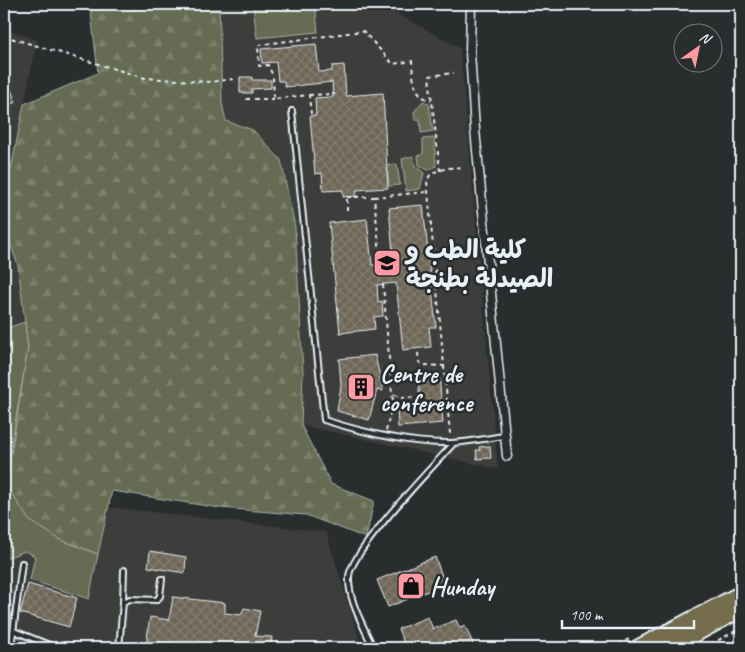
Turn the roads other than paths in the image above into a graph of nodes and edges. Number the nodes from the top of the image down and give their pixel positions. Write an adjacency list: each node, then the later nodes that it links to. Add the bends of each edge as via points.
1 (471, 4): 3 (street, via 470,52 475,130)
2 (292, 111): 4 (lane, via 324,420 359,431 429,442)
3 (505, 436): 4 (lane); 5 (street)
4 (454, 442): 17 (lane, via 388,516 356,558 348,575 352,598)
5 (507, 456)
6 (22, 563): 12 (lane)
7 (124, 570): 10 (lane)
8 (162, 579): 10 (lane, via 157,600 130,598)
9 (741, 594): 18 (highway)
10 (123, 602): 16 (lane)
11 (741, 609): 19 (highway)
12 (14, 631): 14 (lane); 15 (lane)
13 (4, 646): 14 (lane)
14 (10, 648)
15 (57, 648)
16 (119, 648)
17 (374, 648)
18 (638, 648)
19 (669, 648)

